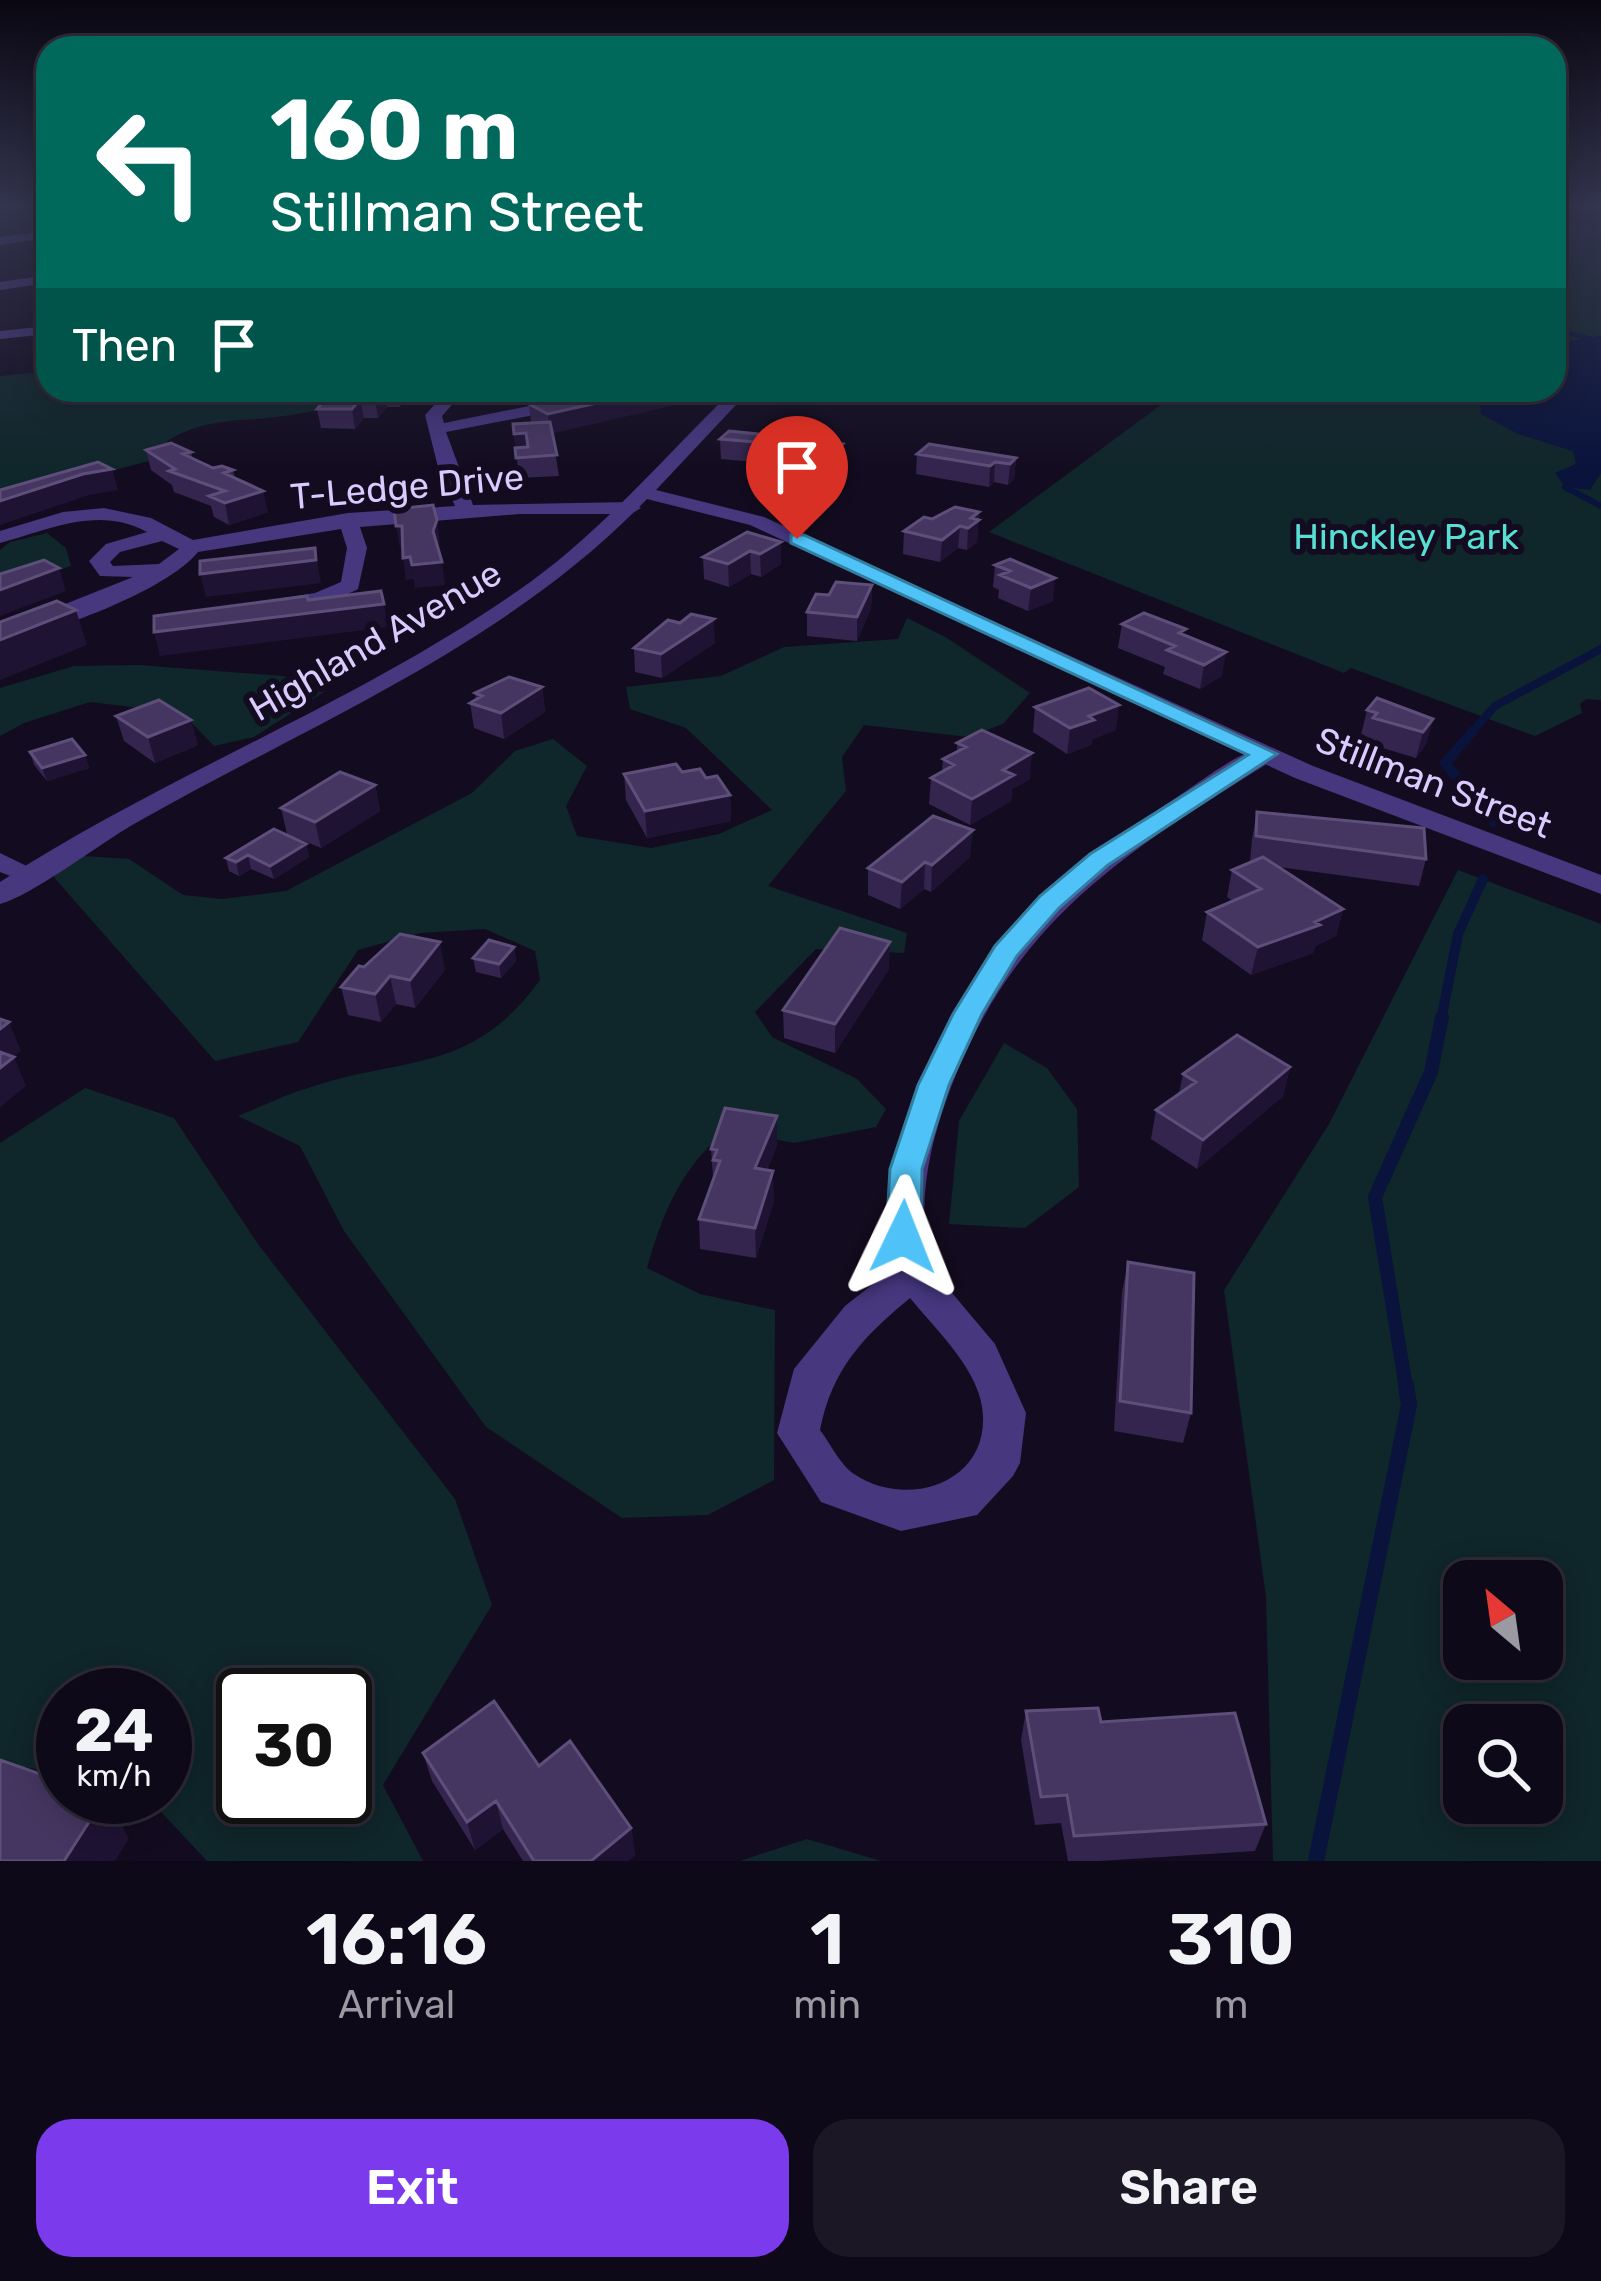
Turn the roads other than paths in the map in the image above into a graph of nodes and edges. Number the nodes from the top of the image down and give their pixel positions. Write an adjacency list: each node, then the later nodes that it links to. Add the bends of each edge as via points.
1 (36, 331): 2 (street)
2 (0, 334)
3 (447, 402): 6 (street, via 434,416)
4 (569, 402): 6 (street)
5 (731, 402): 7 (street, Highland Avenue)
6 (437, 429): 8 (street)
7 (638, 500): 8 (street, T-Ledge Drive); 16 (street, Stillman Street, via 757,521); 18 (street, Highland Avenue, via 528,595 419,665 94,831)
8 (465, 508): 9 (street, T-Ledge Drive)
9 (348, 519): 12 (street, T-Ledge Drive); 14 (street, via 357,548 351,585 320,599)
10 (164, 534): 11 (street, via 125,512 100,510); 12 (street); 13 (street, via 113,548 99,561 107,572)
11 (0, 537)
12 (191, 547): 13 (street)
13 (162, 570): 15 (street)
14 (256, 608)
15 (0, 638)
16 (1266, 754): 19 (street, Stillman Street); 21 (street, via 1099,860 1005,952 933,1085 906,1169 903,1237)
17 (0, 861): 18 (street)
18 (29, 874): 20 (street, Highland Avenue)
19 (1601, 885)
20 (0, 895)
21 (914, 1274): 21 (street, via 981,1356 1005,1413 998,1463 961,1501 901,1511 837,1488 798,1433 809,1381 859,1317)

